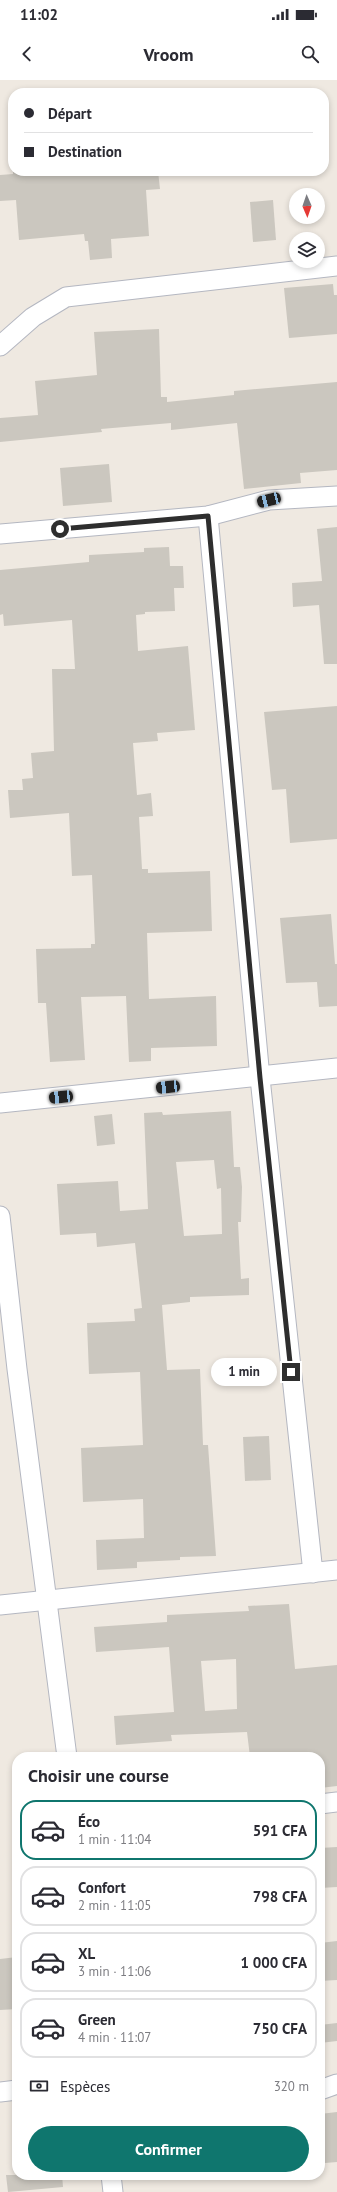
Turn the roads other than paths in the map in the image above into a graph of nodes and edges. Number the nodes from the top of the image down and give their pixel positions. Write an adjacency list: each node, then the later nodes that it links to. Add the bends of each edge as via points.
1 (337, 266): 2 (street, via 66,297 32,317)
2 (0, 346)
3 (337, 496): 4 (street, via 269,500)
4 (208, 516): 5 (street); 7 (street)
5 (0, 534)
6 (337, 1068): 7 (street)
7 (260, 1078): 8 (street); 13 (street)
8 (0, 1103)
9 (0, 1216): 11 (street)
10 (0, 1357): 11 (street)
11 (17, 1369): 14 (street)
12 (337, 1570): 13 (street)
13 (313, 1573): 14 (street)
14 (46, 1600): 15 (street); 16 (street)
15 (0, 1605)
16 (66, 1752)
17 (337, 1802): 18 (street)
18 (325, 1803)
19 (337, 2084): 20 (street)
20 (325, 2088)
21 (12, 2091): 22 (street)
22 (0, 2092)
23 (112, 2180): 24 (street)
24 (113, 2192)

